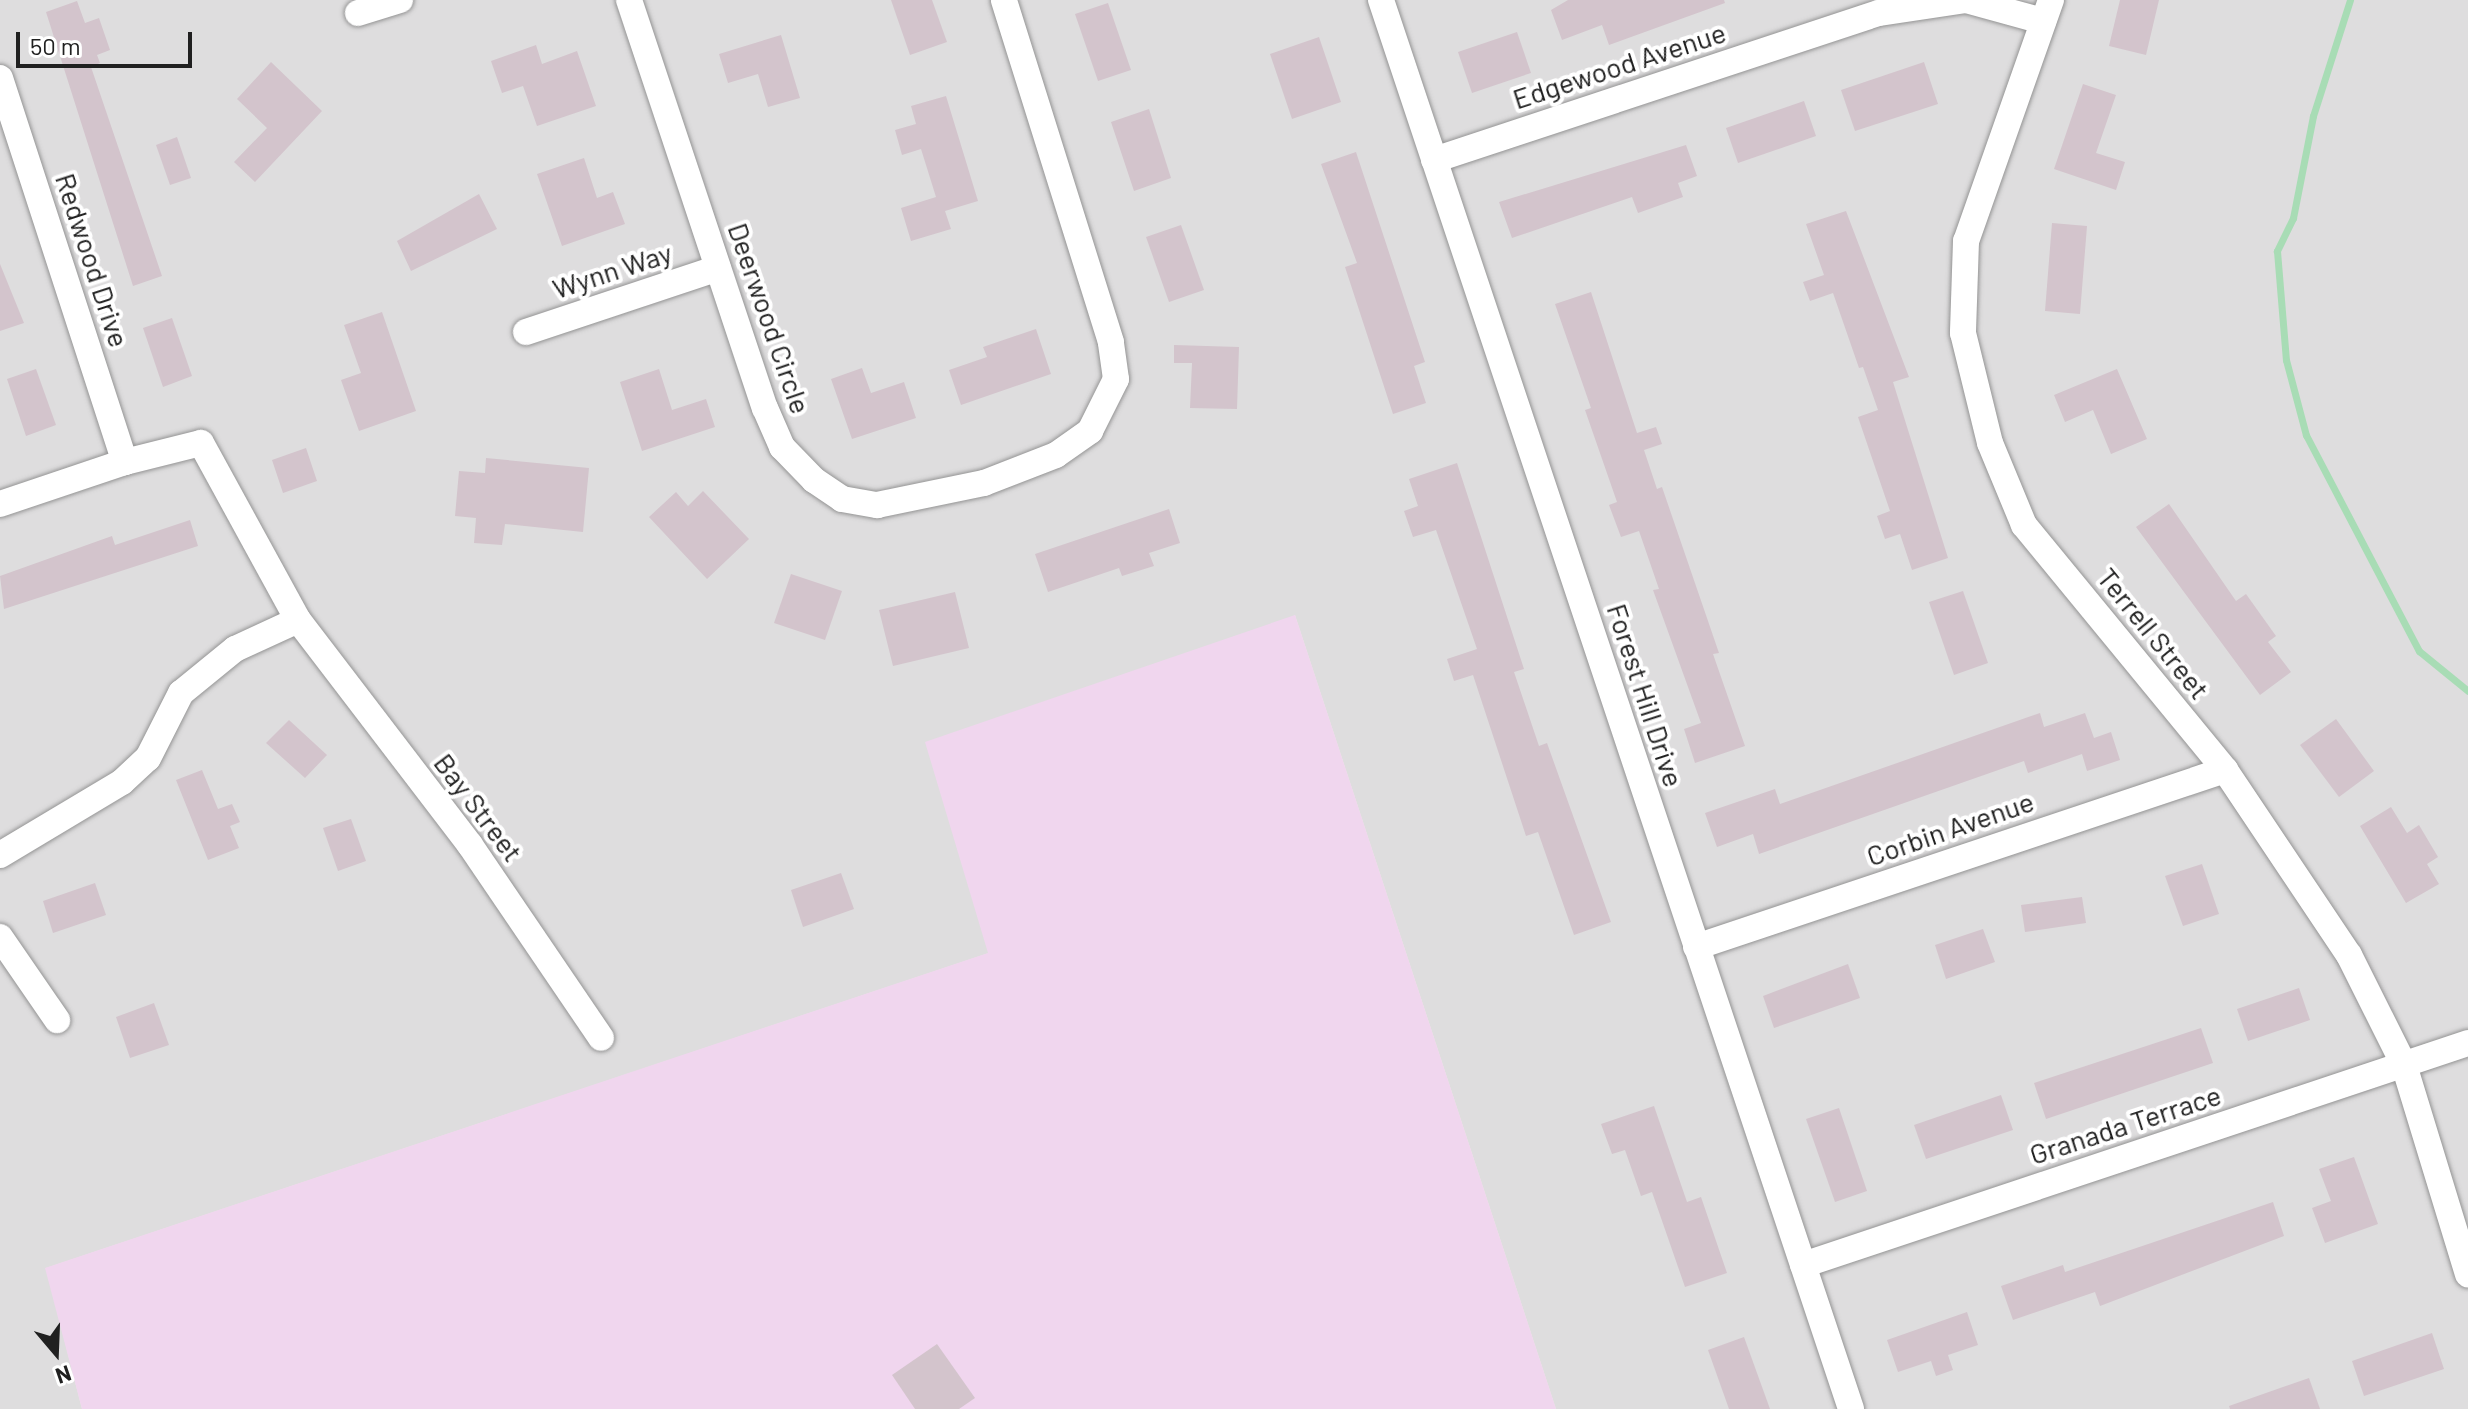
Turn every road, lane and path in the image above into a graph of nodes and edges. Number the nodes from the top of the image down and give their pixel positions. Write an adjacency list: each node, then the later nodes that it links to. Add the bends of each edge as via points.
1 (400, 0): 7 (street)
2 (629, 0): 10 (street, Deerwood Circle)
3 (1004, 0): 10 (street, Deerwood Circle, via 1111,342 1116,379 1090,431 1056,455 984,483 877,505 842,499 782,447)
4 (1381, 0): 9 (street, Forest Hill Drive)
5 (1966, 0): 6 (street, Edgewood Avenue); 9 (street, Edgewood Avenue, via 1879,13)
6 (2047, 11): 15 (street, Terrell Street, via 1966,241 1963,333 1990,443 2024,525)
7 (358, 13)
8 (0, 78): 12 (street, Redwood Drive)
9 (1434, 160): 18 (street, Forest Hill Drive)
10 (718, 268): 11 (street, Wynn Way)
11 (526, 332)
12 (125, 462): 13 (street); 14 (street, Bay Street, via 201,443)
13 (0, 504)
14 (298, 620): 16 (street, via 235,649 181,693 148,758 122,782); 20 (street, Bay Street, via 470,845)
15 (2225, 770): 18 (street, Corbin Avenue); 22 (street, Terrell Street, via 2349,955)
16 (0, 855)
17 (0, 937): 19 (street)
18 (1696, 947): 23 (street, Forest Hill Drive)
19 (57, 1020)
20 (601, 1038)
21 (2468, 1043): 22 (street, Granada Terrace)
22 (2404, 1065): 23 (street, Granada Terrace); 24 (street, Terrell Street)
23 (1803, 1265): 25 (street, Forest Hill Drive)
24 (2468, 1274)
25 (1851, 1409)

